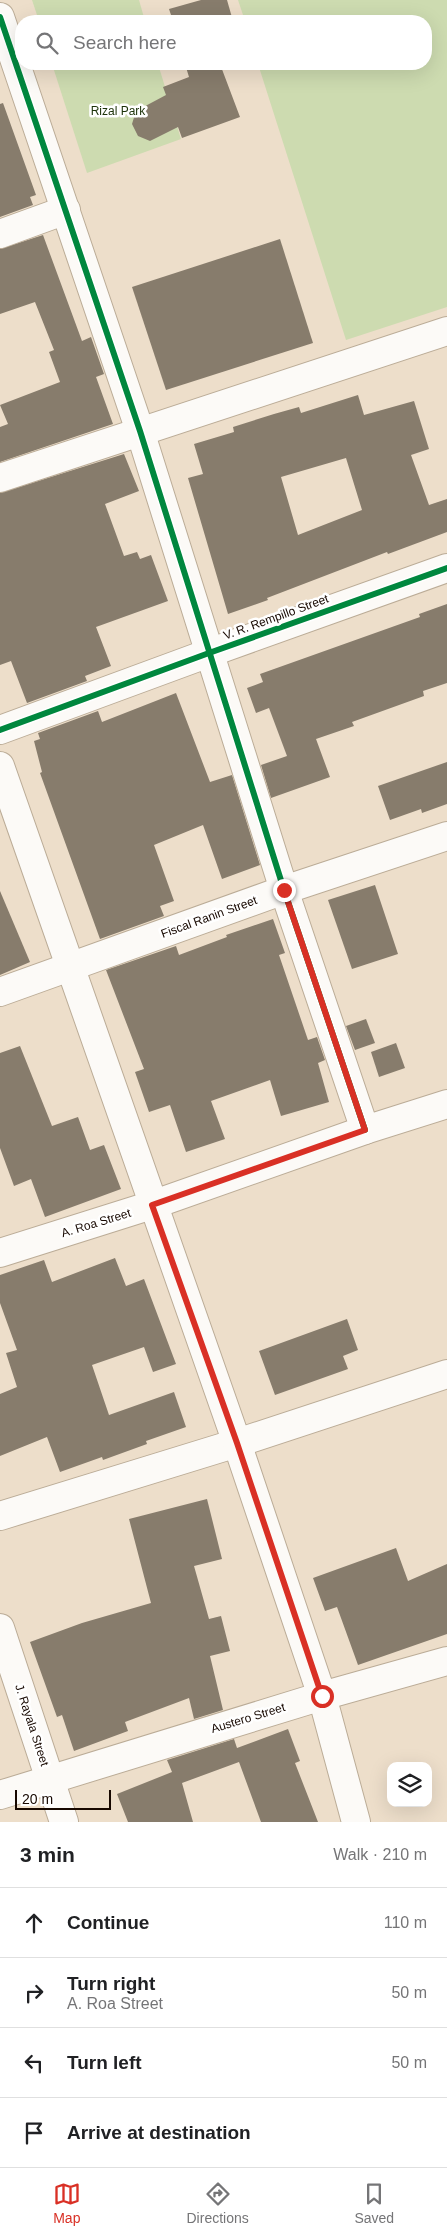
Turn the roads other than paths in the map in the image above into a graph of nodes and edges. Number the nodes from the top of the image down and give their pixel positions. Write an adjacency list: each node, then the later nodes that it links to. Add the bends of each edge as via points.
1 (0, 17): 2 (street)
2 (15, 61)
3 (18, 70): 4 (street)
4 (66, 210): 5 (street); 7 (street)
5 (0, 234)
6 (447, 331): 7 (street)
7 (140, 431): 8 (street); 10 (street)
8 (0, 478)
9 (447, 568): 10 (street, V. R. Rempillo Street)
10 (209, 653): 11 (street, V. R. Rempillo Street); 14 (street)
11 (0, 730)
12 (0, 766): 15 (street)
13 (447, 836): 14 (street, Fiscal Ranin Street)
14 (284, 890): 15 (street, Fiscal Ranin Street); 18 (street)
15 (70, 968): 16 (street, Fiscal Ranin Street); 19 (street)
16 (0, 992)
17 (447, 1104): 18 (street, A. Roa Street)
18 (365, 1130): 19 (street, A. Roa Street)
19 (152, 1205): 20 (street, A. Roa Street); 22 (street)
20 (0, 1253)
21 (447, 1374): 22 (street)
22 (237, 1443): 23 (street); 26 (street)
23 (0, 1516)
24 (0, 1628): 27 (street, J. Rayala Street)
25 (447, 1661): 26 (street, Austero Street)
26 (322, 1696): 27 (street, Austero Street); 30 (street)
27 (50, 1778): 28 (street, Austero Street); 29 (street, J. Rayala Street)
28 (0, 1795)
29 (64, 1822)
30 (356, 1822)

